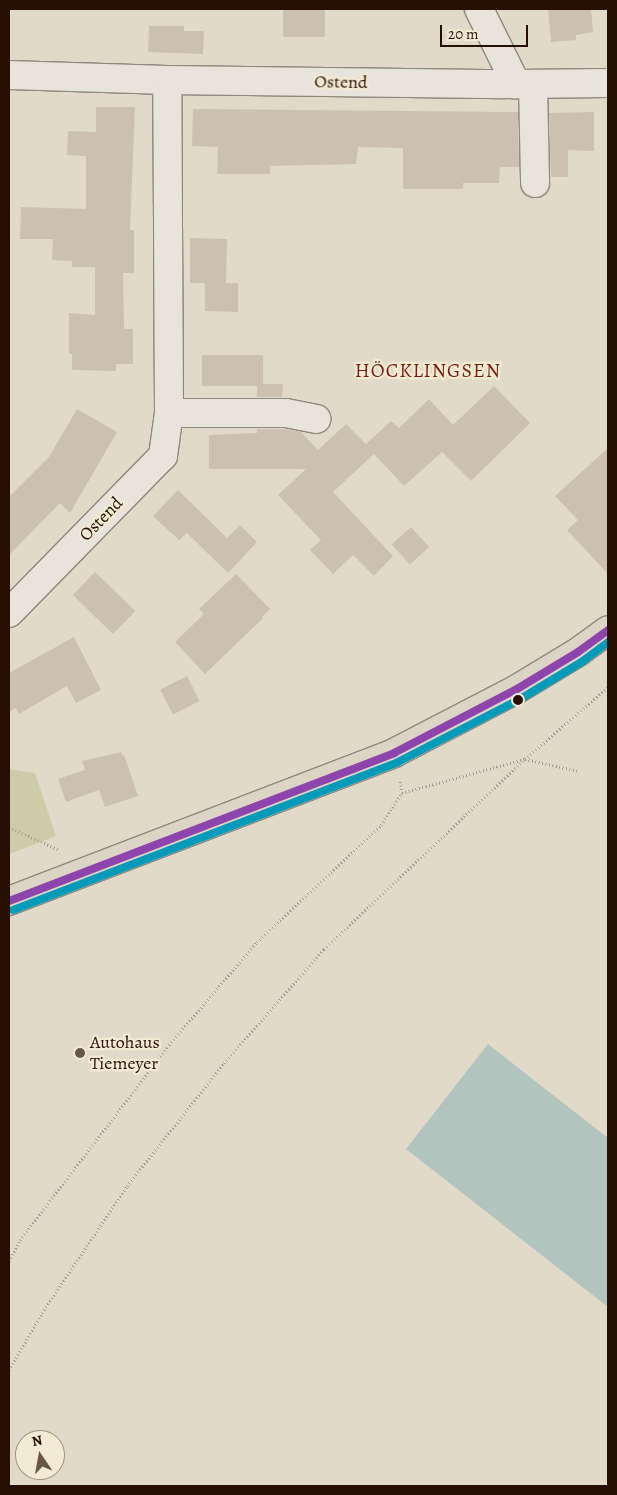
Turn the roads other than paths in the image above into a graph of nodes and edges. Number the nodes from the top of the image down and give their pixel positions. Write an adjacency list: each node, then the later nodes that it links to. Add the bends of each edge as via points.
1 (479, 9): 5 (street)
2 (9, 75): 3 (street, Ostend)
3 (167, 80): 5 (street, Ostend); 7 (street, Ostend)
4 (608, 83): 5 (street, Ostend)
5 (524, 84): 6 (street)
6 (534, 183)
7 (169, 413): 8 (street, via 286,413); 9 (street, Ostend, via 163,456)
8 (316, 419)
9 (9, 613)
10 (608, 630): 11 (main road, via 518,689 394,753)
11 (9, 901)

